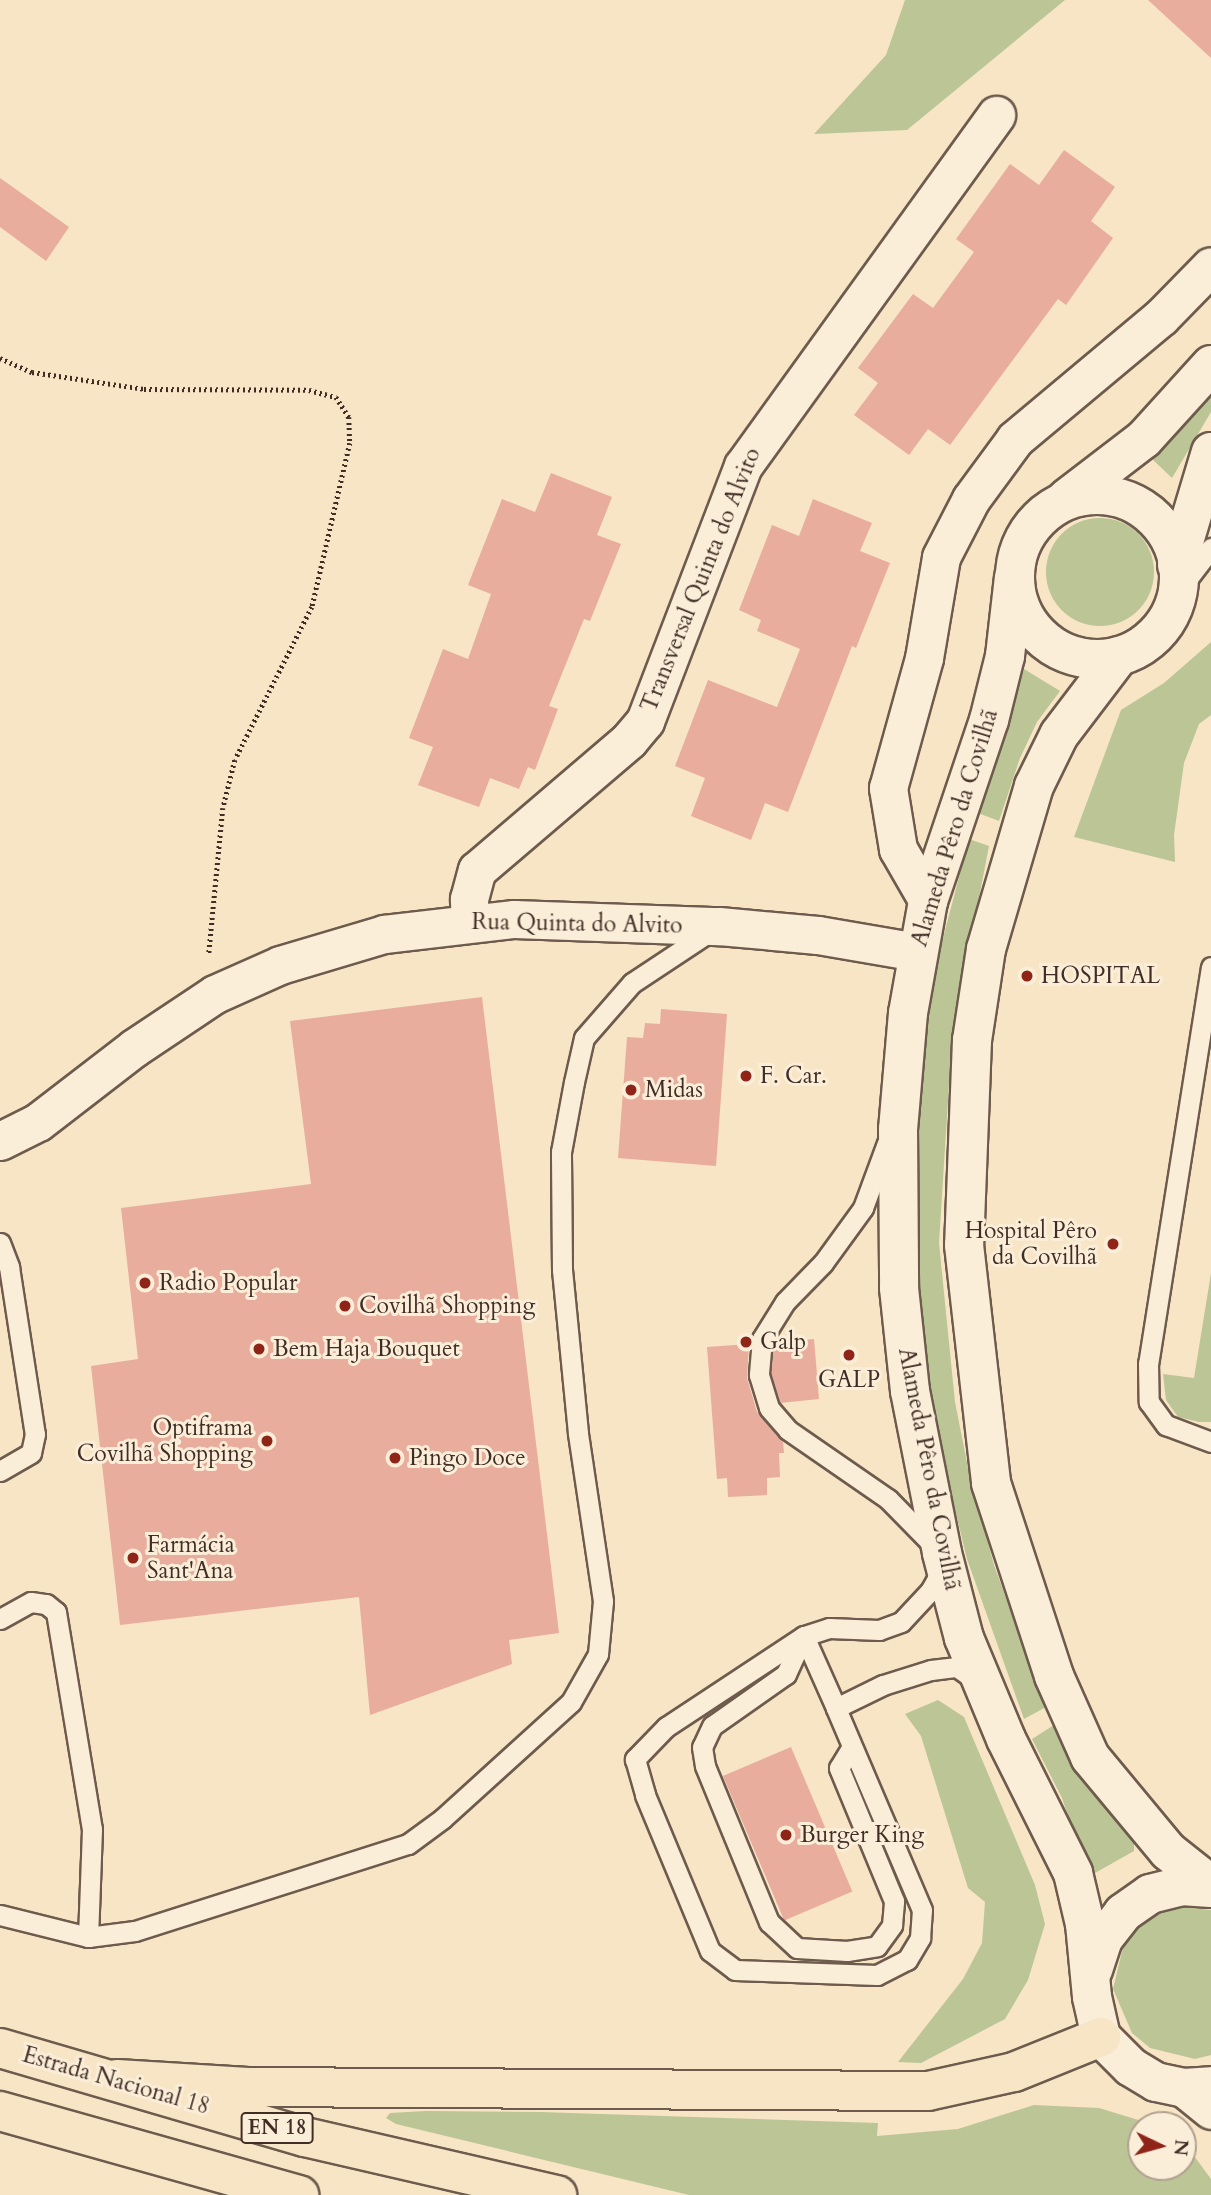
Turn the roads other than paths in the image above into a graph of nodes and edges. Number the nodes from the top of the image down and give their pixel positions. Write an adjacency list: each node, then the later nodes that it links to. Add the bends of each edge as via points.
1 (996, 115): 11 (street, Transversal Quinta do Alvito, via 750,454 645,721 629,740 477,870 469,899)
2 (1211, 266): 10 (street, via 1161,317 1015,439 971,499 941,557 924,659 888,788 898,849)
3 (1211, 365): 5 (main road, Alameda Pêro da Covilhã, via 1144,439)
4 (1211, 452): 8 (main road, Alameda Pêro da Covilhã)
5 (1063, 501): 7 (main road, Alameda Pêro da Covilhã, via 1032,527 1019,549); 8 (main road, via 1105,494 1147,511 1176,551)
6 (1211, 548): 8 (lane)
7 (1014, 578): 9 (main road, Alameda Pêro da Covilhã, via 1023,614 1040,637 1070,655); 10 (main road, Alameda Pêro da Covilhã, via 1005,656 989,720)
8 (1177, 578): 9 (main road, Alameda Pêro da Covilhã, via 1168,617 1145,644)
9 (1119, 656): 26 (main road, Alameda Pêro da Covilhã, via 1059,735 1034,786 990,935 972,1041 964,1245 991,1483 1054,1676 1090,1757 1168,1851)
10 (928, 901): 13 (main road, Alameda Pêro da Covilhã)
11 (470, 921): 12 (street, Rua Quinta do Alvito); 16 (street, Rua Quinta do Alvito, via 384,934 280,965 215,994 38,1122)
12 (719, 926): 13 (street, Rua Quinta do Alvito, via 818,935); 28 (lane, via 632,983 584,1038 574,1082 561,1152 562,1269 578,1433 603,1601 598,1654 571,1702 408,1844 135,1931)
13 (916, 951): 15 (main road, Alameda Pêro da Covilhã)
14 (1211, 967): 18 (lane, via 1148,1363 1149,1402 1166,1424)
15 (900, 1110): 20 (main road, Alameda Pêro da Covilhã, via 900,1288 910,1391); 20 (lane, via 863,1208 823,1263 785,1302 762,1339 759,1375 769,1408 788,1430 888,1499)
16 (0, 1141)
17 (0, 1244): 19 (lane, via 15,1304 35,1434 31,1453)
18 (1211, 1442)
19 (0, 1471)
20 (943, 1559): 22 (lane, via 930,1591 901,1622 879,1630 829,1628); 23 (main road, Alameda Pêro da Covilhã, via 964,1638)
21 (0, 1619): 28 (lane, via 31,1602 46,1604 56,1612 92,1829)
22 (804, 1636): 24 (lane); 25 (lane, via 786,1674 712,1726 702,1747 705,1766 769,1922 797,1948 847,1951 877,1946 892,1925 894,1901 839,1768); 25 (lane, via 666,1727 635,1759 645,1796 710,1951 735,1970 877,1975 906,1961 920,1938 922,1910)
23 (983, 1686): 24 (lane, via 957,1667 931,1670 883,1685); 29 (main road, Alameda Pêro da Covilhã, via 1073,1873)
24 (836, 1708): 25 (lane)
25 (851, 1748)
26 (1211, 1886): 29 (main road, Alameda Pêro da Covilhã, via 1181,1886 1150,1895 1123,1913 1103,1939)
27 (0, 1914): 28 (lane)
28 (88, 1937)
29 (1093, 1970): 30 (main road, Alameda Pêro da Covilhã, via 1092,1997)
30 (1101, 2037): 32 (main road, via 1014,2072 928,2091 248,2087); 33 (main road, via 1130,2067 1156,2082)
31 (0, 2048): 32 (main road, Estrada Nacional 18 / EN 18)
32 (117, 2079): 36 (main road, Estrada Nacional 18 / EN 18, via 305,2137)
33 (1202, 2095)
34 (0, 2111): 35 (main road, EN 18)
35 (299, 2195)
36 (557, 2195)

